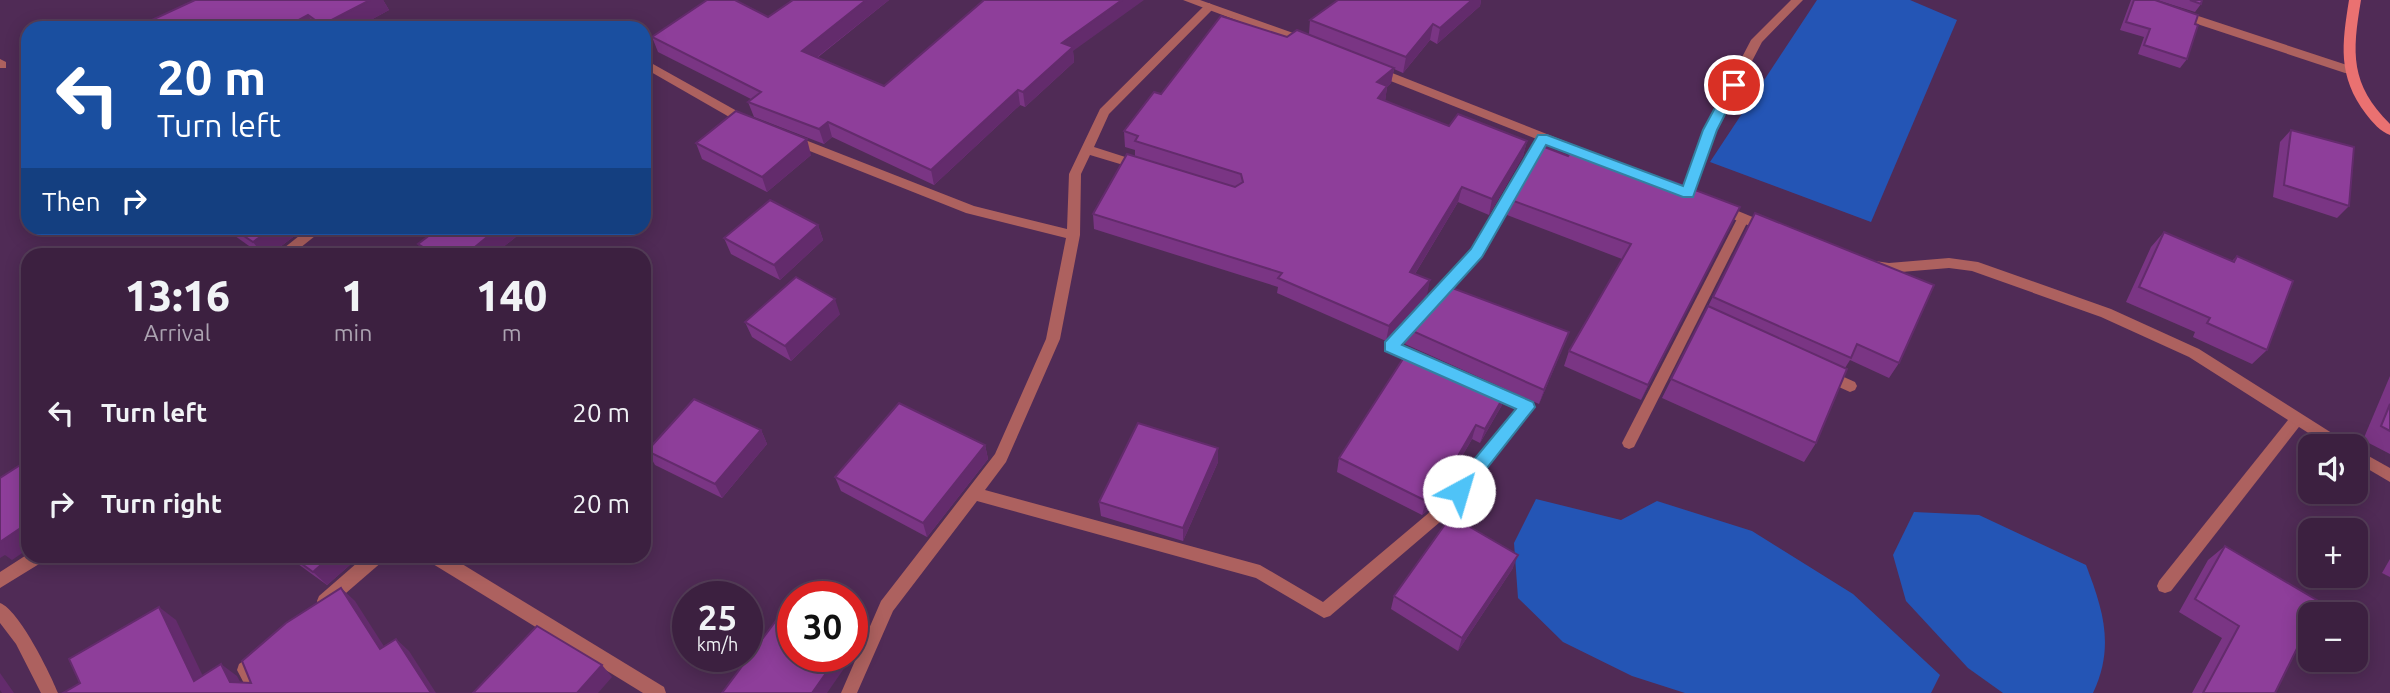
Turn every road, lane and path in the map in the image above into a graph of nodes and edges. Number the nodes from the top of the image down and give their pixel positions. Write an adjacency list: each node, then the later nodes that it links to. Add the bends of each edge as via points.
1 (1189, 0): 4 (street)
2 (1797, 0): 15 (street, via 1757,40 1710,130 1694,196)
3 (2356, 0): 9 (main road, via 2347,46)
4 (1209, 7): 6 (street); 12 (street, via 1104,112)
5 (2165, 9): 9 (street)
6 (1324, 49)
7 (1360, 64): 11 (street)
8 (651, 67): 18 (street, via 738,118 971,210)
9 (2349, 70): 10 (main road, via 2371,114)
10 (2390, 131)
11 (1542, 138): 13 (street); 21 (street, via 1476,253 1391,347)
12 (1086, 149): 14 (street); 18 (street, via 1075,174)
13 (1620, 167)
14 (1148, 168)
15 (1743, 219): 16 (street); 27 (street, via 1700,318)
16 (1780, 233)
17 (308, 235): 19 (street)
18 (1073, 236): 30 (street, via 1054,340 1001,458)
19 (291, 248)
20 (1866, 264): 25 (street, via 1889,268 1948,263 1973,266 2106,313 2193,353)
21 (1440, 368)
22 (1814, 369): 24 (street)
23 (1478, 385): 30 (street, via 1527,407 1442,512 1324,611 1260,572)
24 (1850, 386)
25 (2297, 419): 26 (street); 35 (street)
26 (2321, 434)
27 (1629, 443)
28 (2368, 463): 29 (street)
29 (2390, 477)
30 (974, 493): 42 (street, via 887,606)
31 (27, 563): 34 (street)
32 (369, 563): 36 (street)
33 (445, 563): 41 (street)
34 (0, 581)
35 (2165, 586)
36 (316, 609)
37 (0, 610): 39 (street, via 22,639)
38 (275, 644): 40 (street, via 245,670)
39 (50, 693)
40 (258, 693)
41 (659, 693)
42 (849, 693)

